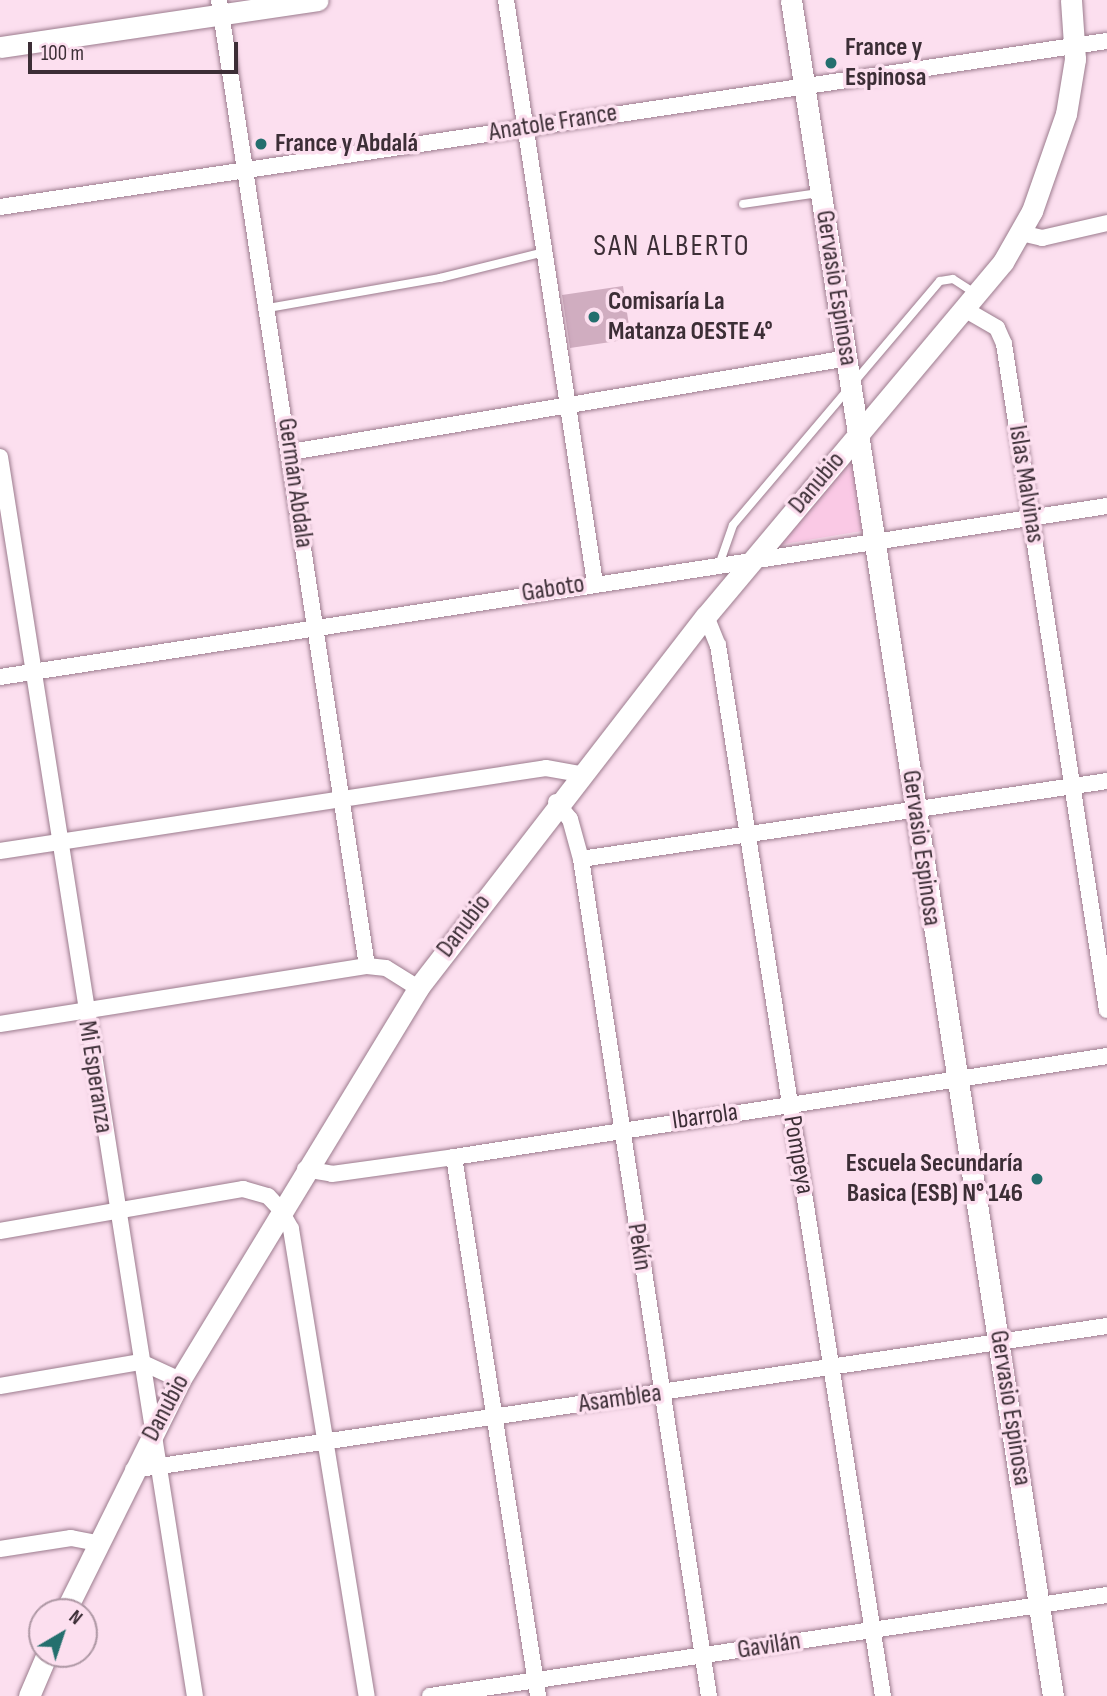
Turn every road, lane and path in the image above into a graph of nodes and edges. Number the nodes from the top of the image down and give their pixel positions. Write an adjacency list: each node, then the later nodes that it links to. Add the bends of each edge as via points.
1 (318, 0): 5 (street)
2 (506, 0): 10 (street)
3 (792, 0): 9 (street, Gervasio Espinosa)
4 (1071, 0): 7 (street)
5 (220, 7): 8 (street); 11 (street, Germán Abdala)
6 (1107, 41): 7 (street, Anatole France)
7 (1075, 46): 9 (street, Anatole France); 16 (street, via 1066,114)
8 (0, 47)
9 (803, 84): 10 (street, Anatole France); 12 (street, Gervasio Espinosa)
10 (529, 128): 11 (street, Anatole France); 17 (street)
11 (244, 170): 14 (street, Anatole France); 19 (street, Germán Abdala)
12 (821, 192): 13 (lane); 20 (street, Gervasio Espinosa)
13 (744, 204)
14 (0, 207)
15 (1107, 223): 16 (street, via 1042,238)
16 (1021, 233): 18 (street)
17 (547, 251): 19 (lane, via 440,278); 22 (street)
18 (972, 303): 21 (lane, via 953,279 940,281); 23 (street, Danubio); 28 (street, Islas Malvinas, via 1001,334)
19 (268, 308): 24 (street, Germán Abdala)
20 (848, 358): 21 (street, Gervasio Espinosa); 22 (street)
21 (853, 388): 23 (street, Gervasio Espinosa); 31 (lane, via 733,525)
22 (568, 402): 24 (street); 32 (street)
23 (860, 432): 29 (street, Gervasio Espinosa); 30 (street, Danubio)
24 (291, 452): 34 (street, Germán Abdala)
25 (0, 457): 26 (street, Mi Esperanza)
26 (2, 484): 35 (street, Mi Esperanza)
27 (1107, 506): 28 (street, Gaboto)
28 (1030, 517): 29 (street, Gaboto); 39 (street, Islas Malvinas)
29 (874, 540): 30 (street, Gaboto); 42 (street, Gervasio Espinosa)
30 (752, 560): 31 (street, Gaboto); 33 (street, Danubio)
31 (719, 565): 32 (street, Gaboto)
32 (595, 583): 34 (street, Gaboto)
33 (706, 616): 37 (street, Danubio); 43 (street, Pompeya, via 718,645)
34 (315, 628): 35 (street, Gaboto); 40 (street, Germán Abdala)
35 (32, 672): 36 (street, Gaboto); 44 (street, Mi Esperanza)
36 (0, 677)
37 (580, 774): 40 (street, via 557,766); 41 (street, Danubio)
38 (1107, 782): 39 (street)
39 (1076, 787): 42 (street); 50 (street, Islas Malvinas)
40 (342, 798): 44 (street); 47 (street, Germán Abdala)
41 (556, 803): 46 (street, Pekín, via 570,819); 48 (street, Danubio)
42 (916, 809): 43 (street); 53 (street, Gervasio Espinosa)
43 (749, 836): 46 (street); 54 (street, Pompeya)
44 (61, 843): 45 (street); 49 (street, Mi Esperanza)
45 (0, 851)
46 (582, 859): 55 (street, Pekín)
47 (367, 966): 48 (street, via 386,968); 49 (street)
48 (418, 988): 57 (street, Danubio)
49 (84, 1010): 51 (street); 59 (street, Mi Esperanza)
50 (1107, 1010)
51 (0, 1024)
52 (1107, 1056): 53 (street, Ibarrola)
53 (955, 1079): 54 (street, Ibarrola); 62 (street, Gervasio Espinosa)
54 (789, 1104): 55 (street, Ibarrola); 64 (street, Pompeya)
55 (621, 1129): 56 (street, Ibarrola); 67 (street, Pekín)
56 (454, 1157): 57 (street, Ibarrola, via 332,1174); 68 (street)
57 (305, 1169): 58 (street, Danubio)
58 (279, 1208): 59 (street, via 268,1196 243,1189); 65 (street, Danubio); 70 (street, via 291,1229)
59 (117, 1212): 60 (street); 63 (street, Mi Esperanza)
60 (0, 1230)
61 (1107, 1326): 62 (street, Asamblea)
62 (1001, 1346): 64 (street, Asamblea); 77 (street, Gervasio Espinosa)
63 (141, 1362): 65 (street); 66 (street); 69 (street, Mi Esperanza)
64 (834, 1370): 67 (street, Asamblea); 78 (street, Pompeya)
65 (180, 1380): 69 (street, Danubio)
66 (0, 1386)
67 (661, 1393): 68 (street, Asamblea); 79 (street, Pekín)
68 (496, 1417): 70 (street, Asamblea); 81 (street)
69 (152, 1432): 71 (street, Mi Esperanza); 72 (street, Danubio)
70 (326, 1442): 71 (street, Asamblea); 84 (street)
71 (159, 1468): 72 (street, Asamblea); 83 (street, Mi Esperanza)
72 (133, 1470): 73 (street, Danubio)
73 (96, 1543): 74 (street, via 71,1538); 76 (street, Danubio)
74 (0, 1549)
75 (1107, 1595): 77 (street, Gavilán)
76 (71, 1598)
77 (1039, 1606): 78 (street, Gavilán); 88 (street, Gervasio Espinosa)
78 (873, 1630): 79 (street, Gavilán); 87 (street, Pompeya)
79 (703, 1656): 81 (street, Gavilán); 86 (street, Pekín)
80 (41, 1668): 82 (street)
81 (537, 1688): 85 (street, Gavilán)
82 (29, 1696)
83 (195, 1696)
84 (367, 1696)
85 (430, 1696)
86 (709, 1696)
87 (883, 1696)
88 (1053, 1696)

